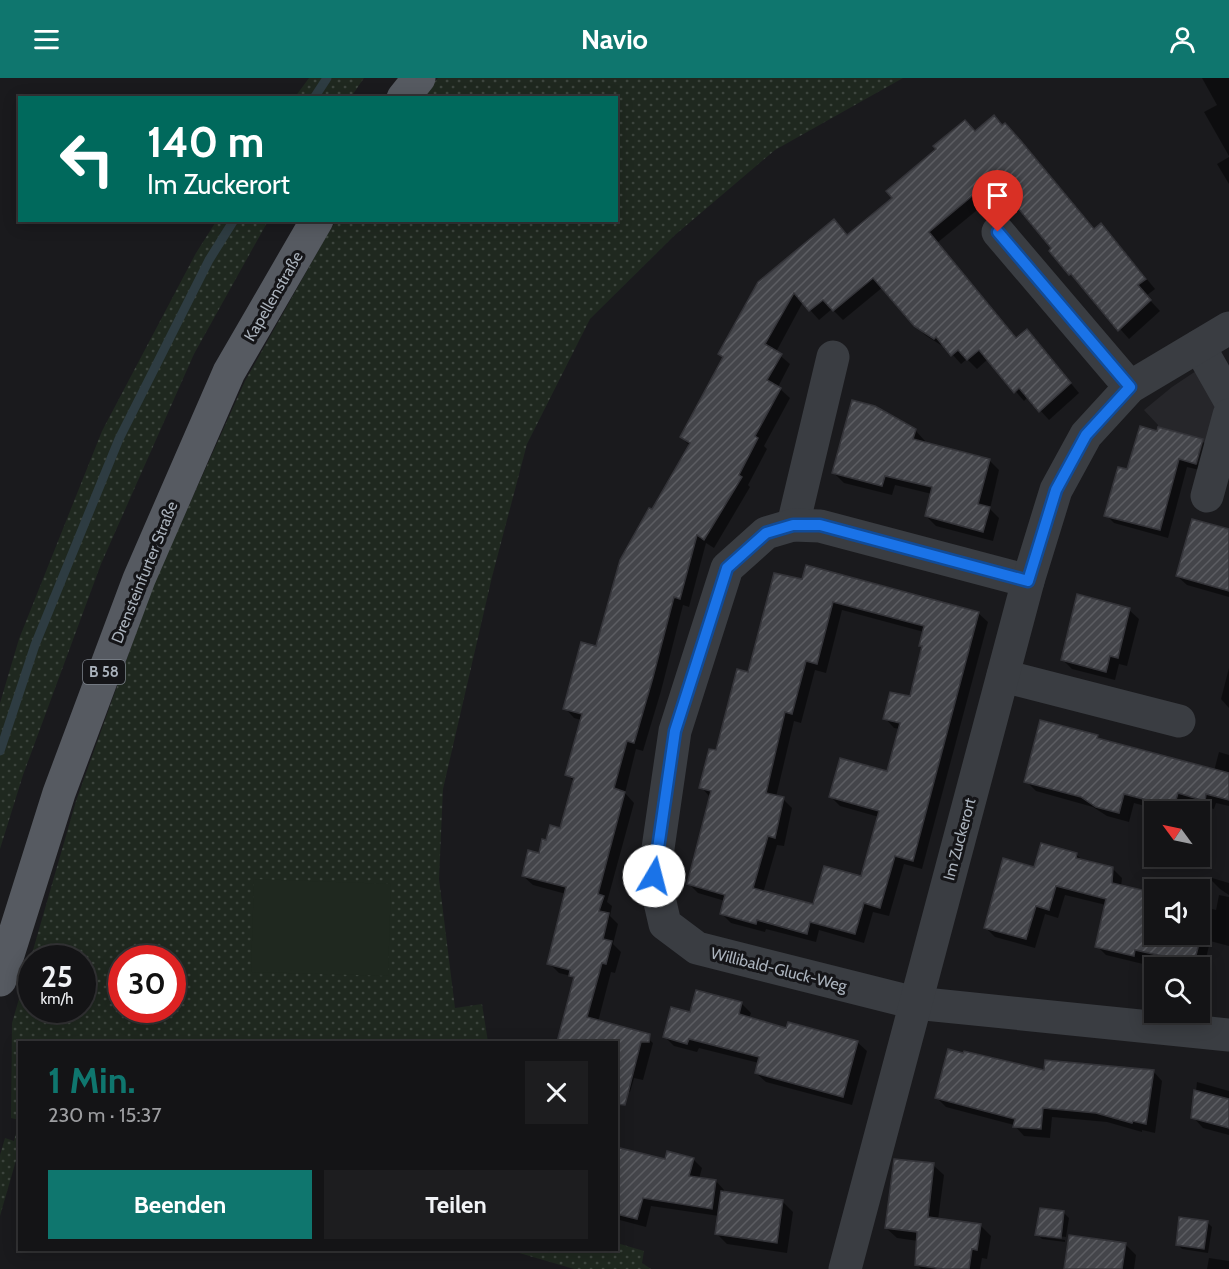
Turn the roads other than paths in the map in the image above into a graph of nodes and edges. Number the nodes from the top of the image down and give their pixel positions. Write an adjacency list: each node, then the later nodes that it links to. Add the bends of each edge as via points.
1 (419, 78): 2 (main road)
2 (405, 96)
3 (316, 222): 8 (main road, Kapellenstraße / B 58)
4 (998, 232): 9 (street)
5 (1229, 328): 6 (street, Im Zuckerort)
6 (1199, 346): 9 (street, Im Zuckerort); 10 (street)
7 (833, 357): 13 (street)
8 (229, 372): 17 (main road, Drensteinfurter Straße / B 58, via 131,600 59,793)
9 (1130, 387): 14 (street, Im Zuckerort, via 1086,435 1056,490)
10 (1229, 399)
11 (1229, 415): 12 (street)
12 (1207, 496)
13 (793, 525): 14 (street, Willibald-Gluck-Weg, via 820,525); 18 (street, Willibald-Gluck-Weg, via 766,533 727,568 675,731 654,876 665,924 697,948)
14 (1028, 581): 15 (street, Im Zuckerort)
15 (1003, 676): 16 (street); 18 (street, Im Zuckerort)
16 (1179, 721)
17 (0, 980)
18 (915, 1003): 19 (street); 20 (street, Im Zuckerort)
19 (1229, 1035)
20 (845, 1269)

